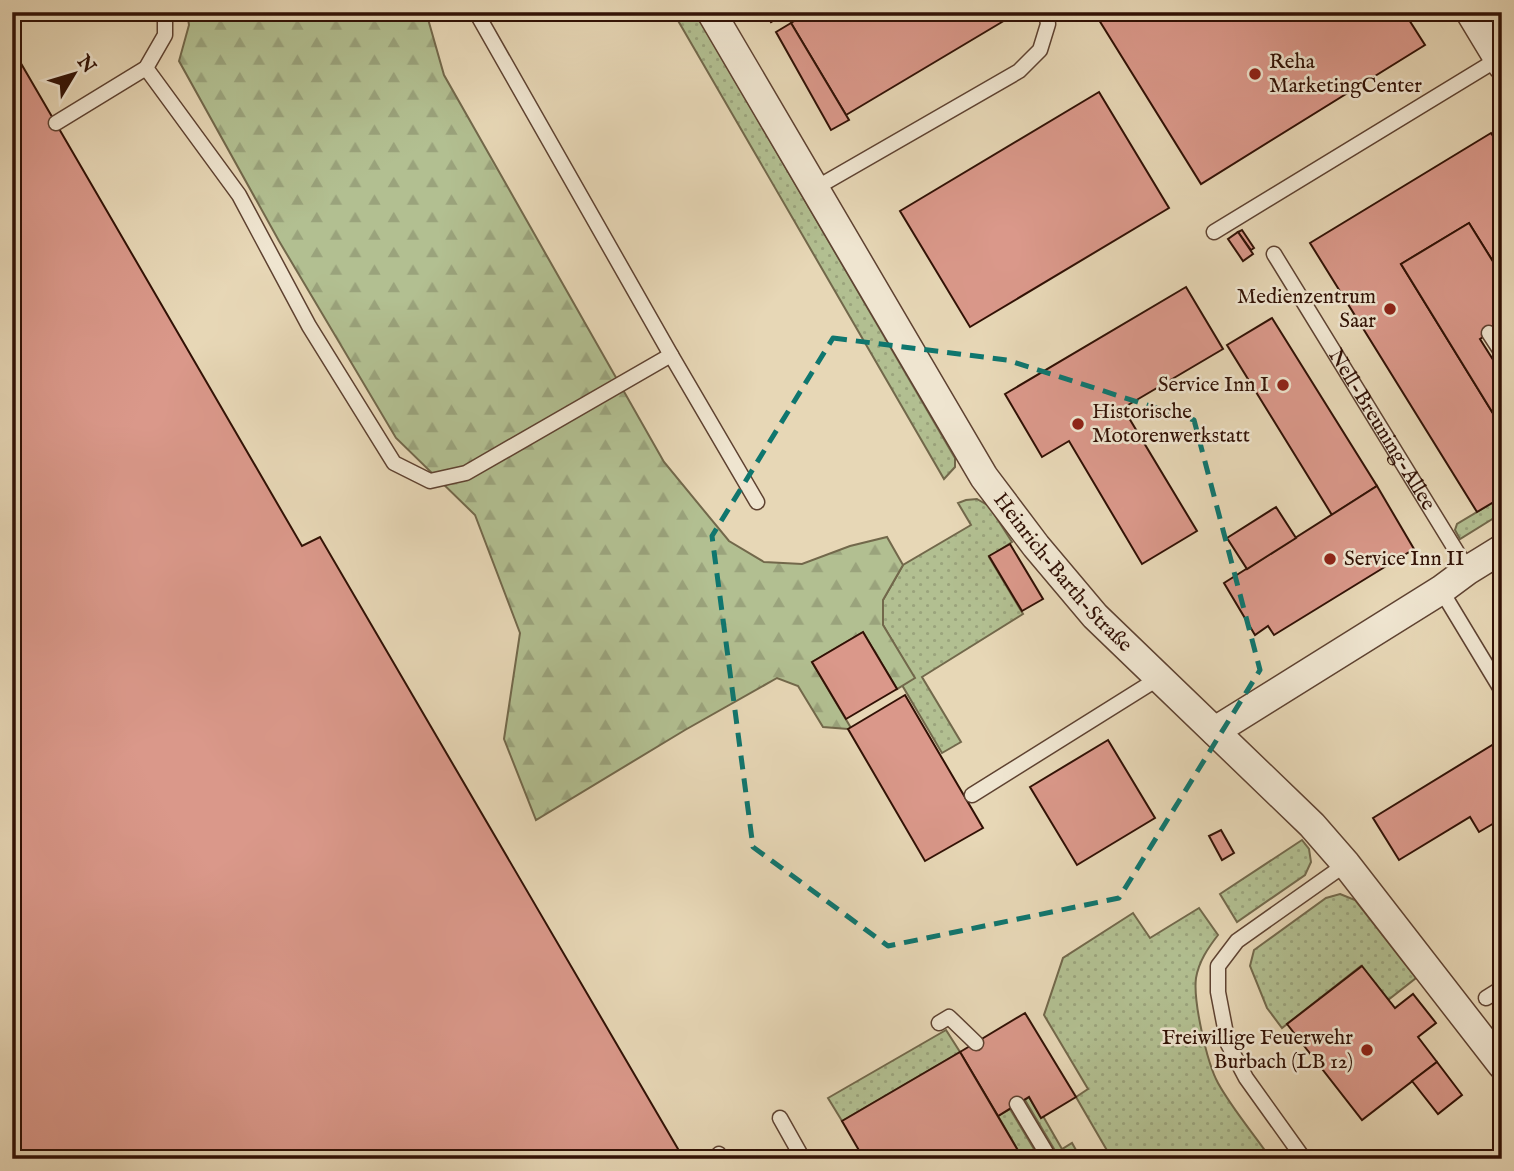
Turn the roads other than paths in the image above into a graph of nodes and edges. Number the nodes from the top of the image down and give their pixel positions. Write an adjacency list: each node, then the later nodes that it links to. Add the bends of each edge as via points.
1 (165, 12): 7 (lane, via 165,35)
2 (476, 12): 14 (lane)
3 (711, 12): 9 (street, Heinrich-Barth-Straße)
4 (1046, 12): 9 (lane, via 1048,24 1040,50 1019,71)
5 (1469, 12): 6 (street)
6 (1500, 62): 10 (lane)
7 (146, 68): 8 (lane); 14 (lane, via 239,195 309,326 394,463 430,481 466,473)
8 (56, 123)
9 (814, 190): 19 (street, Heinrich-Barth-Straße, via 984,477 1095,616)
10 (1214, 232)
11 (1274, 254): 17 (lane, Nell-Breuning-Allee)
12 (1489, 333): 13 (lane)
13 (1502, 353)
14 (671, 355): 15 (lane)
15 (757, 502)
16 (1502, 549): 17 (street)
17 (1468, 570): 18 (street)
18 (1441, 590): 20 (lane); 21 (street)
19 (1159, 678): 21 (street, Heinrich-Barth-Straße); 22 (lane)
20 (1502, 691)
21 (1215, 731): 23 (street, Heinrich-Barth-Straße)
22 (972, 795)
23 (1346, 864): 28 (street, Heinrich-Barth-Straße); 33 (lane, via 1237,941 1218,966 1228,1044 1246,1078)
24 (1502, 988): 25 (lane)
25 (1486, 998)
26 (939, 1023): 27 (lane, via 948,1017)
27 (976, 1043)
28 (1502, 1065)
29 (1017, 1104): 32 (lane)
30 (779, 1118): 31 (lane)
31 (803, 1159)
32 (1050, 1159)
33 (1304, 1159)

